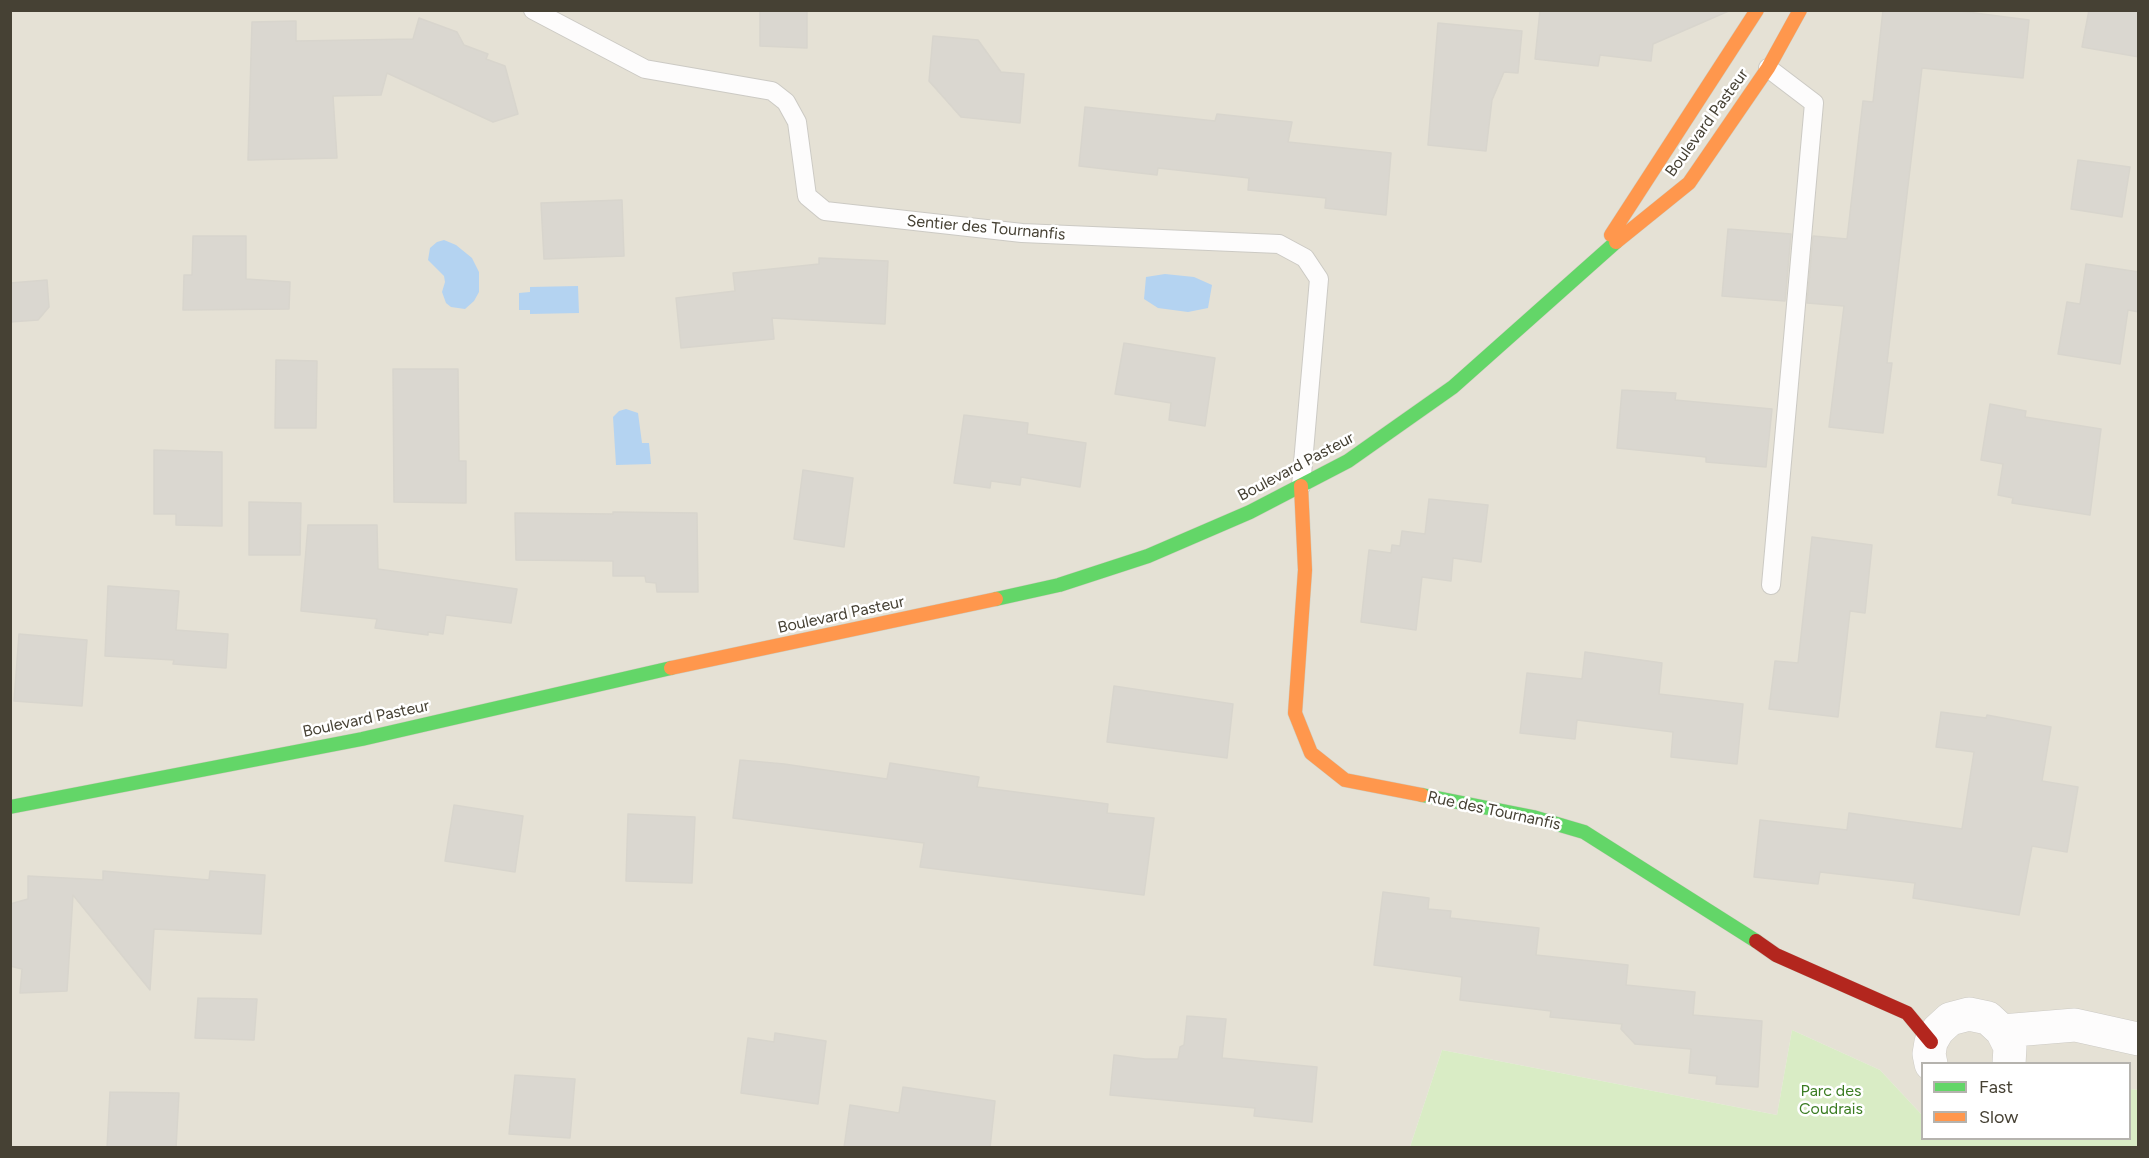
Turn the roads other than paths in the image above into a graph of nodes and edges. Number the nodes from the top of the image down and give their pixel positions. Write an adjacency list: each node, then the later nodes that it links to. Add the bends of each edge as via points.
1 (533, 10): 6 (lane, Sentier des Tournanfis, via 645,69 772,91 786,102 797,122 807,196 825,212 1022,233 1280,244 1305,258 1319,279)
2 (1757, 10): 5 (main road, Boulevard Pasteur)
3 (1800, 10): 4 (main road, Boulevard Pasteur)
4 (1768, 68): 5 (main road, Boulevard Pasteur, via 1689,183); 7 (lane, via 1814,103)
5 (1593, 261): 6 (main road, Boulevard Pasteur, via 1453,387 1348,461)
6 (1301, 486): 8 (main road, Boulevard Pasteur, via 1148,556 1059,585 362,739); 11 (main road, Rue des Tournanfis, via 1305,570 1295,713 1311,753 1345,780 1533,817 1584,832 1776,955 1907,1012)
7 (1771, 585)
8 (10, 807)
9 (2002, 1031): 10 (street, via 2075,1025); 11 (street, Rue des Tournanfis, via 1988,1018 1969,1014 1950,1019 1938,1030); 12 (street, via 2010,1047)
10 (2139, 1039)
11 (1931, 1053)
12 (2009, 1062)

